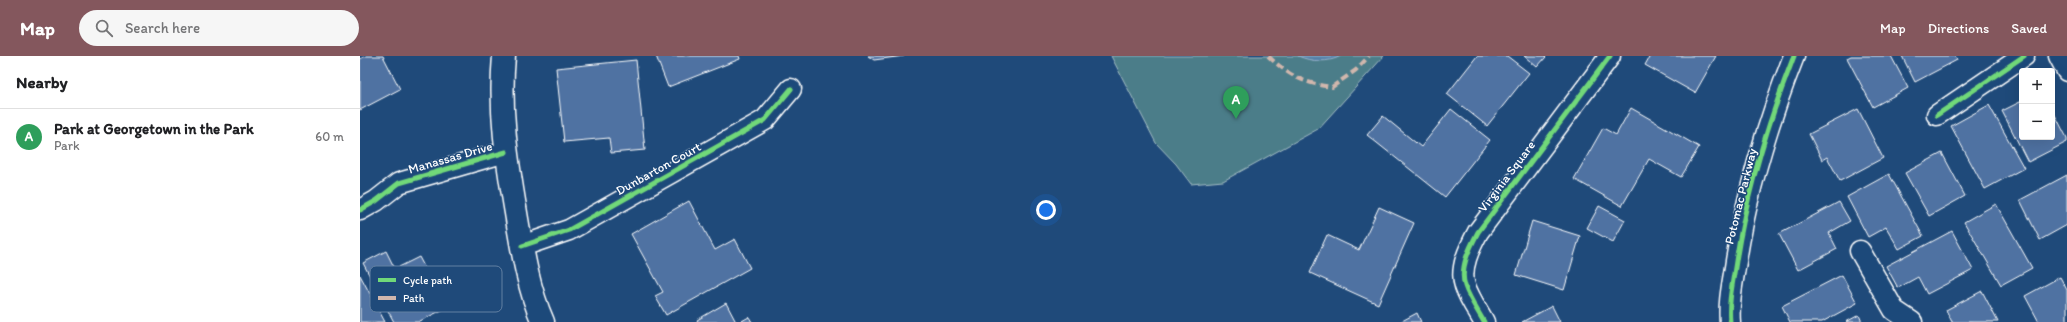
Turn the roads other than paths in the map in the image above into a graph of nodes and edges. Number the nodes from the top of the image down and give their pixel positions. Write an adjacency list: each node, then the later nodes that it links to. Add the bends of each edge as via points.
1 (504, 56): 9 (street, via 502,114)
2 (1610, 56): 14 (street, Virginia Square, via 1478,232 1467,254 1465,285)
3 (1794, 56): 15 (street, Potomac Parkway, via 1753,178 1738,247 1729,306)
4 (2024, 56): 8 (street)
5 (2059, 56): 6 (street)
6 (2067, 71)
7 (791, 89): 11 (street, Dunbarton Court, via 765,120 569,230)
8 (1937, 115)
9 (506, 152): 10 (street, Manassas Drive, via 399,183); 11 (street)
10 (360, 210)
11 (522, 246): 13 (street, via 536,306)
12 (1860, 251): 16 (street, via 1894,310)
13 (543, 322)
14 (1484, 322)
15 (1730, 322)
16 (1912, 322)

